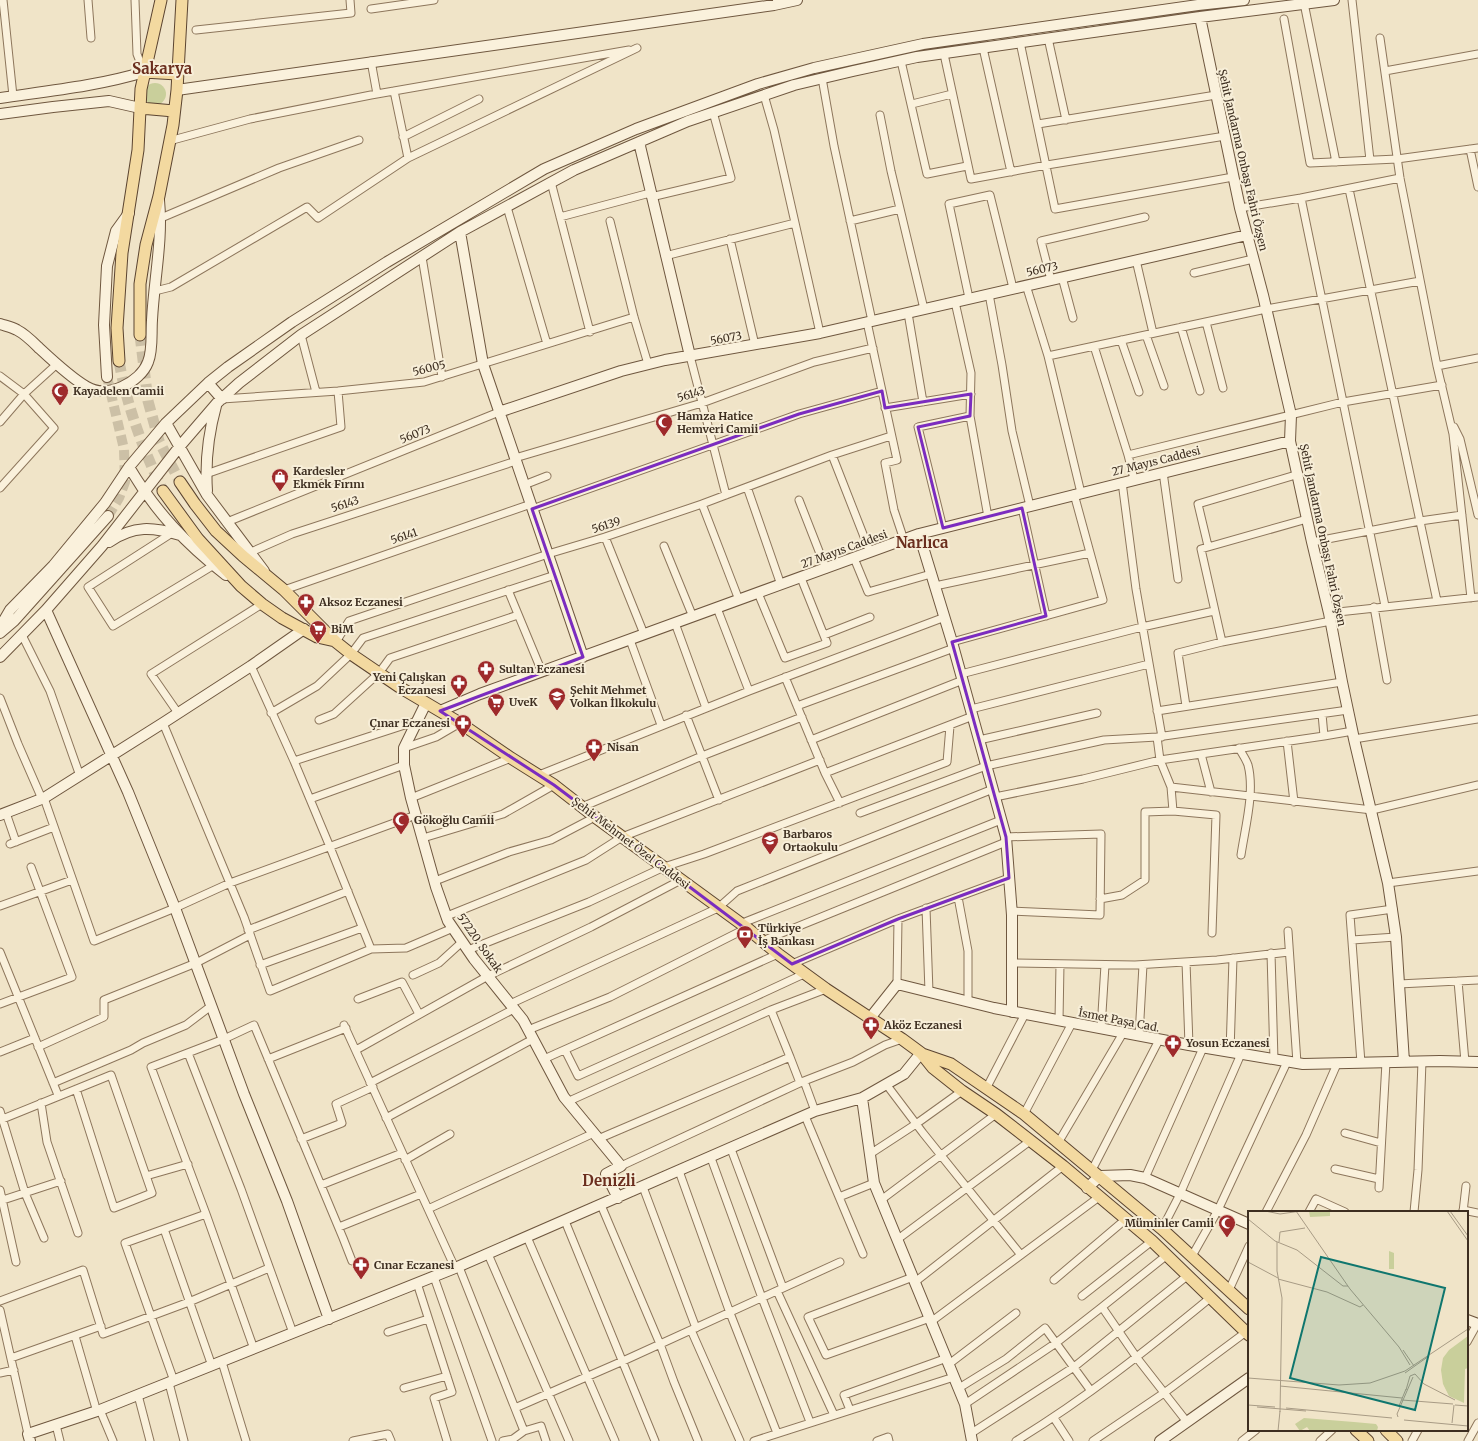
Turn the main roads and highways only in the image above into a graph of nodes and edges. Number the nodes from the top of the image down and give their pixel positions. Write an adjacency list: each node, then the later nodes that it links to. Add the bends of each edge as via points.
1 (160, 0): 3 (main road)
2 (184, 0): 4 (main road)
3 (144, 72): 4 (main road); 5 (main road)
4 (178, 74): 6 (main road)
5 (140, 108): 6 (main road); 8 (main road, via 138,150 122,253 117,328)
6 (174, 111): 7 (main road, via 140,284)
7 (140, 335)
8 (119, 361)
9 (180, 482): 11 (main road, Şehit Mehmet Özel Caddesi, via 216,530)
10 (163, 491): 12 (main road, via 198,539 241,586)
11 (295, 601): 12 (main road, via 289,615); 13 (main road, Şehit Mehmet Özel Caddesi)
12 (282, 618): 13 (main road, via 317,637)
13 (336, 642): 14 (main road, Şehit Mehmet Özel Caddesi, via 378,673 554,785 778,954)
14 (921, 1053): 15 (main road, via 951,1064 1024,1114 1162,1229); 16 (main road, via 933,1068 1063,1166 1152,1241)
15 (1248, 1307)
16 (1247, 1334)
17 (1357, 1431): 19 (main road)
18 (1387, 1431): 20 (main road)
19 (1368, 1441)
20 (1397, 1441)

